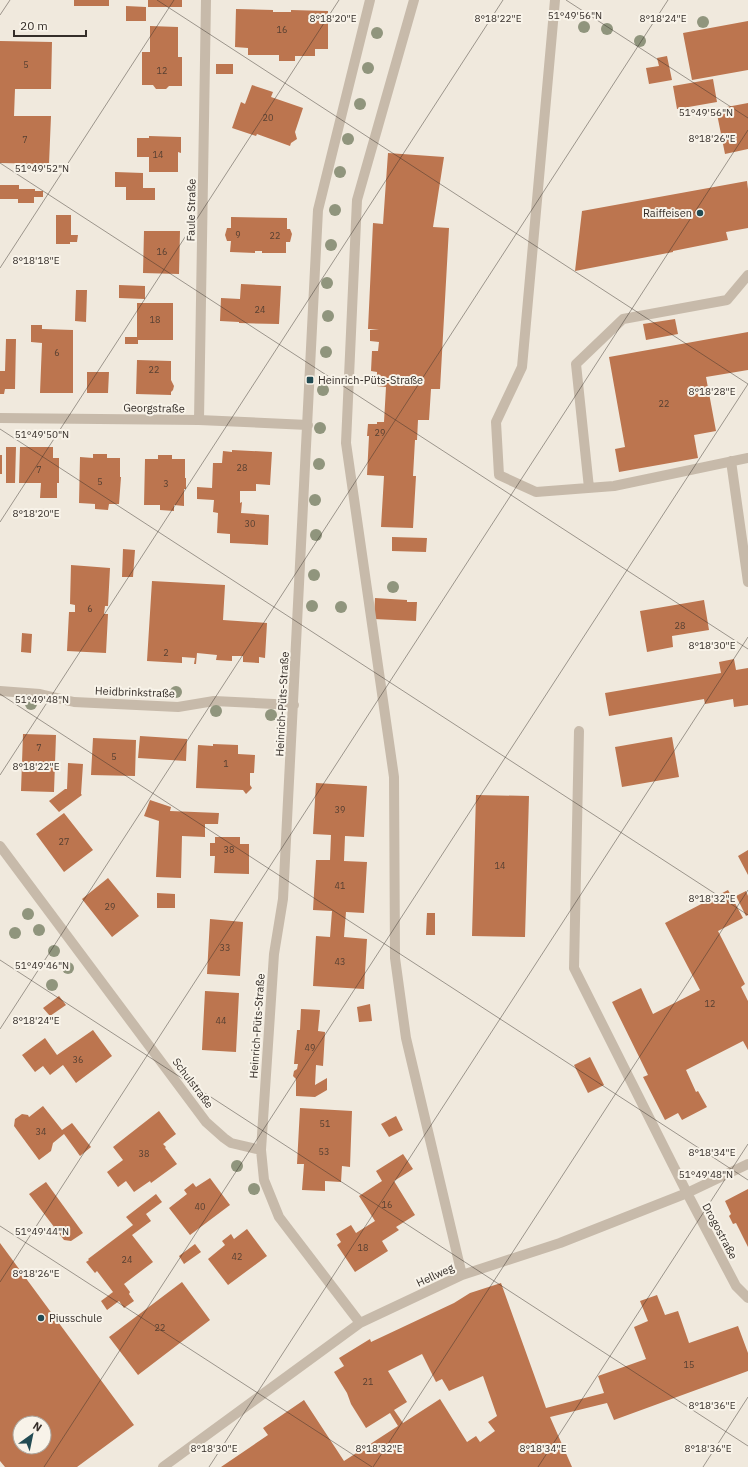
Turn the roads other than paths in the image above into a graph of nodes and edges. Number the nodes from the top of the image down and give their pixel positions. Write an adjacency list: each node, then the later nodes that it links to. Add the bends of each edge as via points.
1 (206, 0): 7 (street, Faule Straße)
2 (370, 0): 8 (street, Heinrich-Püts-Straße, via 318,210)
3 (414, 0): 20 (street, via 357,200 346,443 394,777 395,958 406,1038)
4 (555, 0): 11 (street, via 522,367 496,422 499,475 536,492)
5 (748, 275): 11 (street, via 727,300 623,319 576,364)
6 (0, 418): 7 (street, Georgstraße)
7 (199, 420): 8 (street, Georgstraße)
8 (308, 425): 14 (street, Heinrich-Püts-Straße)
9 (748, 458): 10 (street)
10 (731, 462): 11 (street, via 614,486); 12 (street)
11 (588, 488)
12 (748, 582)
13 (0, 691): 14 (street, Heidbrinkstraße, via 40,694 74,702 178,706 214,701)
14 (294, 705): 17 (street, Heinrich-Püts-Straße, via 283,899 274,954)
15 (578, 731): 19 (street, Drogostraße, via 574,968)
16 (0, 846): 17 (street, Schulstraße, via 206,1122 231,1143)
17 (262, 1150): 22 (street, via 264,1180 279,1217)
18 (748, 1164): 19 (street, Hellweg)
19 (687, 1193): 20 (street, Hellweg, via 560,1243); 21 (street, Drogostraße, via 736,1286)
20 (462, 1275): 22 (street, Hellweg)
21 (748, 1298)
22 (360, 1323): 23 (street, Hellweg)
23 (163, 1467)

